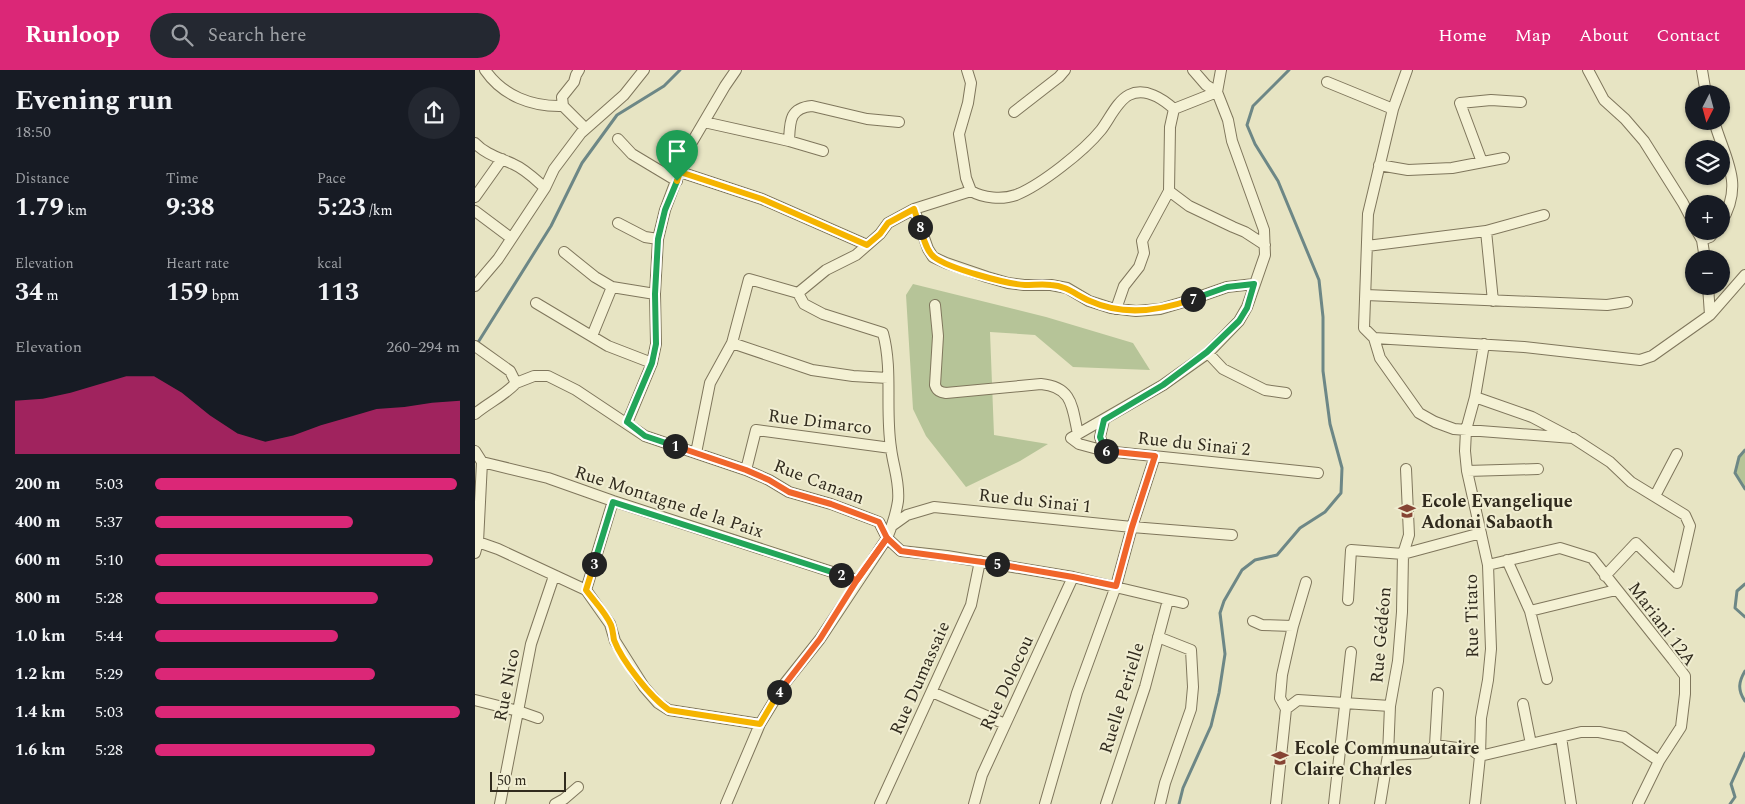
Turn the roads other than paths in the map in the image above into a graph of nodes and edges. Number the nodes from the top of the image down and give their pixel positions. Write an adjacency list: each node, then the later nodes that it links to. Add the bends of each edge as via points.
1 (485, 70): 16 (street, via 505,92 524,101)
2 (644, 70): 22 (street, via 623,95)
3 (736, 70): 20 (street)
4 (967, 70): 34 (street, via 971,83 959,134)
5 (1065, 70): 19 (street)
6 (1193, 70): 14 (street, via 1205,85)
7 (1221, 70): 14 (street)
8 (1407, 70): 18 (street)
9 (1588, 70): 38 (street, via 1603,100 1645,141)
10 (1702, 70): 13 (street)
11 (576, 72): 16 (street, via 574,82 562,97)
12 (1327, 82): 18 (street)
13 (1704, 85)
14 (1217, 92): 17 (street); 47 (street, via 1264,230)
15 (1521, 102): 30 (street, via 1460,103)
16 (563, 106): 22 (street)
17 (1174, 109): 34 (street, via 1154,95 1141,92 1129,95 1120,102 1100,132 1037,183 1015,195 994,197); 35 (street, via 1170,127)
18 (1393, 109): 31 (street)
19 (1014, 112)
20 (704, 122): 25 (street); 32 (street, via 688,149)
21 (899, 122): 25 (street, via 803,107 794,113 790,121)
22 (585, 128): 33 (street, via 554,169)
23 (1717, 130): 37 (street, via 1734,184)
24 (618, 139): 32 (street, via 632,154)
25 (789, 141): 27 (street)
26 (475, 143): 29 (street)
27 (823, 151)
28 (1504, 158): 30 (street)
29 (502, 160): 33 (street, via 515,165); 36 (street)
30 (1482, 162): 31 (street, via 1452,168 1408,170)
31 (1379, 165): 48 (street, via 1368,214)
32 (678, 176): 45 (street); 46 (street, via 762,199)
33 (545, 188): 44 (street)
34 (971, 191): 39 (street)
35 (1169, 191): 47 (street, via 1189,206); 62 (street, via 1142,242 1144,253 1139,267 1124,286)
36 (475, 197)
37 (1730, 204)
38 (1685, 207)
39 (914, 209): 46 (street, via 888,223); 62 (street, via 933,257 1008,282 1067,288 1089,301)
40 (475, 211): 44 (street)
41 (1544, 215): 43 (street)
42 (618, 223): 45 (street, via 645,237)
43 (1486, 231): 48 (street); 58 (street)
44 (511, 238): 52 (street)
45 (658, 239): 55 (street)
46 (867, 245): 54 (street, via 856,255 826,270)
47 (1265, 245): 51 (street)
48 (1367, 246): 56 (street)
49 (564, 252): 53 (street)
50 (1745, 275): 63 (street)
51 (1254, 284): 62 (street, via 1227,287 1159,309); 69 (street, via 1247,308 1239,321)
52 (475, 286)
53 (612, 286): 55 (street); 64 (street)
54 (798, 293): 66 (street, via 749,279); 71 (street, via 804,304 823,314 883,333)
55 (655, 294): 70 (street, via 656,344)
56 (1366, 295): 58 (street); 65 (street, via 1364,328)
57 (1709, 295): 63 (street)
58 (1493, 300): 59 (street, via 1607,305)
59 (1627, 302)
60 (536, 303): 64 (street)
61 (935, 305): 79 (street, via 938,336 935,385 940,392 1051,385 1065,393 1070,402)
62 (1117, 309)
63 (1710, 315): 67 (street, via 1652,356 1640,360)
64 (592, 336): 70 (street, via 608,346)
65 (1374, 338): 67 (street); 78 (street, via 1381,358 1419,414 1454,429)
66 (732, 343): 71 (street, via 812,370); 84 (street, via 710,383)
67 (1483, 344): 74 (street, Rue Titato)
68 (475, 346): 72 (street, via 509,372)
69 (1207, 352): 73 (street, via 1223,368 1251,383 1265,390); 76 (street, via 1163,385)
70 (652, 363): 77 (street)
71 (888, 378): 81 (street)
72 (516, 383): 75 (street); 77 (street, Rue Canaan, via 534,376 548,376)
73 (1286, 393)
74 (1475, 397): 78 (street, Rue Titato); 80 (street, via 1532,417)
75 (475, 414)
76 (1104, 420): 79 (street); 83 (street, via 1100,437)
77 (627, 422): 84 (street, Rue Canaan, via 645,436)
78 (1467, 430): 80 (street); 91 (street, Rue Titato)
79 (1074, 436): 83 (street, Rue du Sinaï 2, via 1079,444)
80 (1573, 438): 94 (street)
81 (891, 448): 90 (street, Rue Dimarco, via 756,430); 96 (street, via 898,500)
82 (475, 451): 87 (street)
83 (1105, 451): 86 (street, Rue du Sinaï 2)
84 (696, 453): 90 (street, Rue Canaan)
85 (1677, 454): 94 (street)
86 (1155, 456): 92 (street, Rue du Sinaï 2); 97 (street)
87 (482, 462): 93 (street); 95 (street, Rue Montagne de la Paix, via 547,478)
88 (1407, 469): 103 (street, Rue Gédéon, via 1409,535)
89 (1538, 469): 91 (street)
90 (746, 470): 100 (street, Rue Canaan, via 789,492 879,522)
91 (1467, 471): 98 (street, Rue Titato)
92 (1318, 473)
93 (478, 492): 101 (street)
94 (1655, 496): 108 (street, via 1685,515 1689,526 1677,583 1636,543)
95 (613, 502): 110 (street, Rue Montagne de la Paix); 113 (street)
96 (893, 525): 97 (street, Rue du Sinaï 1, via 907,515 934,507); 100 (street)
97 (1132, 527): 99 (street, Rue du Sinaï 1); 112 (street)
98 (1481, 533): 103 (street); 106 (street, Rue Titato)
99 (1233, 535)
100 (887, 538): 105 (street, Rue Canaan, via 901,551); 110 (street)
101 (478, 542): 102 (street); 107 (street)
102 (475, 553)
103 (1403, 554): 116 (street, via 1351,550); 129 (street, Rue Gédéon, via 1398,661)
104 (1507, 560): 106 (street, Mariani 12A); 108 (street, Mariani 12A, via 1559,548 1592,558); 118 (street)
105 (980, 562): 109 (street, Rue Canaan); 124 (street, Rue Dumassaie, via 971,605)
106 (1488, 565): 139 (street, Rue Titato, via 1491,649 1481,718)
107 (554, 576): 113 (street); 131 (street, Rue Nico, via 531,644)
108 (1605, 576): 114 (street, Mariani 12A)
109 (1073, 577): 112 (street, Rue Canaan); 134 (street, Rue Dolocou)
110 (857, 580): 133 (street)
111 (1306, 582): 120 (street)
112 (1116, 586): 115 (street, Rue Canaan); 147 (street, via 1077,694)
113 (586, 590): 133 (street, via 611,624 615,642 624,658 658,703 669,710)
114 (1616, 590): 118 (street); 140 (street, Mariani 12A, via 1685,676 1681,727)
115 (1168, 600): 117 (street, Rue Canaan); 121 (street, Ruelle Perielle)
116 (1348, 600)
117 (1183, 603)
118 (1530, 611): 123 (street)
119 (1253, 621): 120 (street, via 1262,625)
120 (1293, 626): 130 (street, via 1280,698)
121 (1158, 637): 148 (street, Ruelle Perielle); 149 (street, via 1191,650 1193,687 1191,709 1165,782)
122 (1351, 652): 127 (street)
123 (1547, 679)
124 (932, 692): 134 (street); 145 (street, Rue Dumassaie)
125 (1437, 693): 137 (street)
126 (475, 700): 131 (street)
127 (1344, 702): 129 (street); 130 (street, via 1298,700); 151 (street)
128 (1523, 704): 136 (street)
129 (1390, 706): 138 (street, Rue Gédéon)
130 (1286, 709): 150 (street)
131 (518, 711): 132 (street); 142 (street, Rue Nico)
132 (538, 718)
133 (760, 724): 144 (street)
134 (1005, 724): 146 (street, Rue Dolocou, via 982,775)
135 (1561, 737): 136 (street); 140 (street, via 1581,732 1624,736); 154 (street)
136 (1531, 744): 139 (street)
137 (1435, 745): 138 (street, via 1427,753); 139 (street, via 1472,750)
138 (1388, 755): 152 (street, Rue Gédéon)
139 (1480, 756): 153 (street, Rue Titato)
140 (1659, 761): 155 (street, Mariani 12A)
141 (578, 787): 143 (street)
142 (500, 804)
143 (555, 804)
144 (726, 804)
145 (880, 804)
146 (974, 804)
147 (1045, 804)
148 (1106, 804)
149 (1161, 804)
150 (1276, 804)
151 (1334, 804)
152 (1380, 804)
153 (1475, 804)
154 (1571, 804)
155 (1638, 804)

